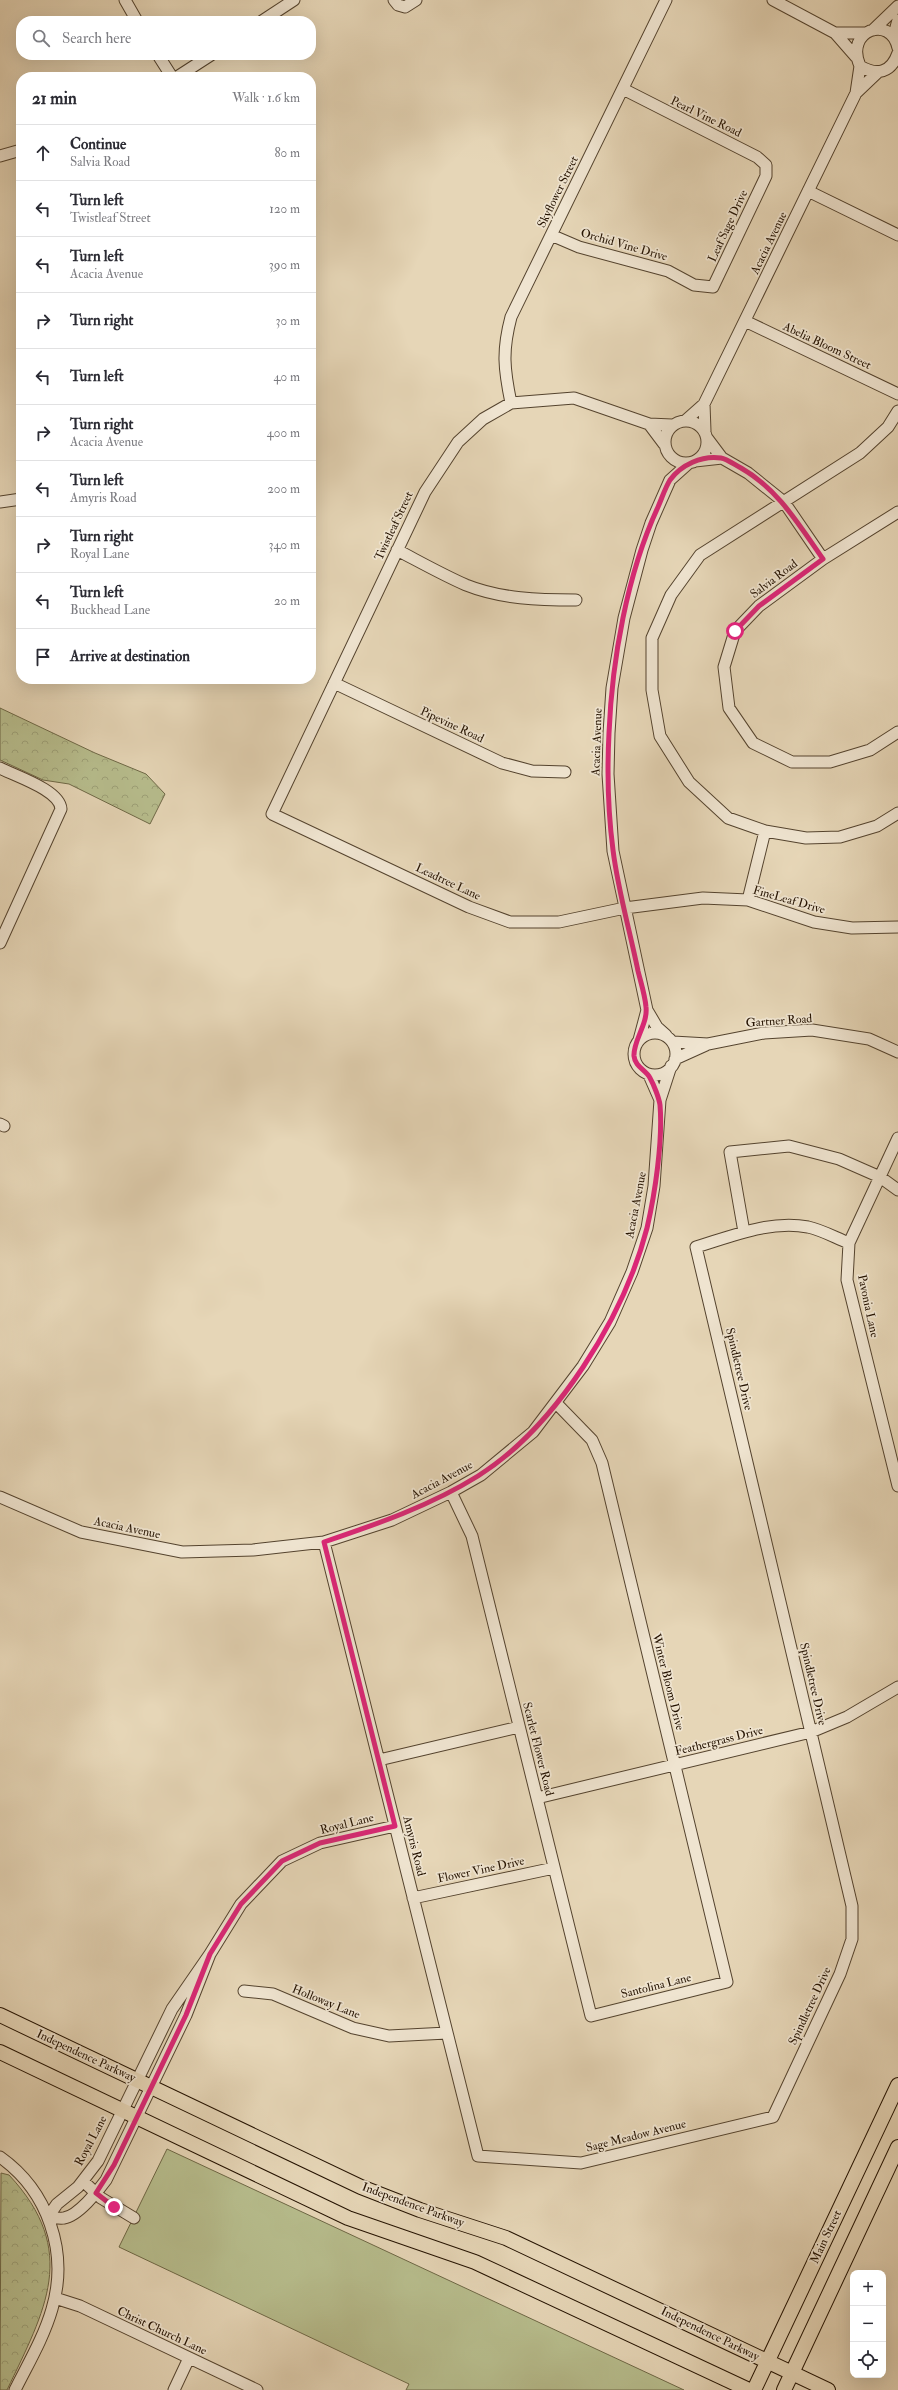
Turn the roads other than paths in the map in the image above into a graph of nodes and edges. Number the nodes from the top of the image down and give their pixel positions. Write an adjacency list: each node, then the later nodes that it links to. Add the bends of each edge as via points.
1 (125, 0): 8 (street)
2 (294, 0): 9 (street)
3 (394, 0): 4 (street, via 405,7)
4 (416, 0)
5 (666, 0): 20 (street, Skyflower Street)
6 (776, 1): 12 (street)
7 (898, 8): 11 (street)
8 (134, 16)
9 (270, 16)
10 (898, 20): 13 (street, via 895,31)
11 (869, 31): 12 (street); 13 (street, via 884,30 892,35); 16 (street, via 857,43)
12 (836, 33): 16 (street)
13 (898, 48): 17 (street, via 895,62)
14 (161, 60): 18 (street)
15 (202, 60): 19 (street)
16 (858, 61): 17 (street); 21 (street)
17 (888, 71): 21 (street)
18 (169, 72)
19 (184, 72)
20 (623, 90): 24 (street, Pearl Vine Road, via 757,156 766,165); 26 (street, Skyflower Street)
21 (856, 93): 25 (street, Acacia Avenue)
22 (16, 151): 23 (street)
23 (0, 156)
24 (766, 176): 28 (street, Leaf Sage Drive)
25 (808, 191): 27 (street); 29 (street, Acacia Avenue)
26 (551, 235): 28 (street, Orchid Vine Drive, via 579,247 668,271 694,285); 31 (street, Skyflower Street, via 511,317 506,338 504,370)
27 (898, 235)
28 (713, 287)
29 (745, 321): 30 (street, Abelia Bloom Street); 32 (street, Acacia Avenue)
30 (898, 394)
31 (511, 403): 35 (street, Twistleaf Street, via 574,398); 47 (street, Twistleaf Street, via 483,419 458,442 425,492)
32 (704, 404): 34 (street, Acacia Avenue); 37 (street, Acacia Avenue)
33 (898, 411): 45 (street, via 888,427 860,453)
34 (686, 420): 36 (street); 37 (street, via 700,425)
35 (649, 424): 36 (street, Twistleaf Street); 38 (street)
36 (672, 425): 38 (street, via 667,430)
37 (706, 434): 40 (street); 41 (street, via 705,452)
38 (664, 444): 39 (street)
39 (670, 456): 41 (street, via 675,461); 42 (street, Acacia Avenue)
40 (722, 458): 41 (street); 45 (street, via 748,472)
41 (692, 462): 42 (street, Acacia Avenue)
42 (670, 480): 58 (street, Acacia Avenue, via 642,550 624,618 612,688 609,740 610,812 613,851)
43 (16, 500): 44 (street)
44 (0, 502)
45 (784, 502): 48 (street); 56 (street, via 700,555 671,595 652,638 652,690 660,736 689,782 728,818)
46 (898, 512): 48 (street, Salvia Road)
47 (397, 550): 49 (street, via 467,585 497,594 538,600); 50 (street, Twistleaf Street)
48 (823, 559): 51 (street, Salvia Road, via 759,606 735,631 724,667 729,708 753,743 792,762 830,762 870,750)
49 (576, 600)
50 (334, 683): 53 (street, Pipevine Road, via 502,763 532,771); 55 (street, Twistleaf Street)
51 (898, 732)
52 (0, 768): 60 (street, via 52,794 60,803 59,814)
53 (565, 772)
54 (898, 813): 56 (street, via 877,826 840,837 806,838)
55 (272, 814): 58 (street, Leadtree Lane, via 469,907 510,922 559,922)
56 (765, 831): 57 (street)
57 (748, 900): 58 (street, FineLeaf Drive, via 703,898); 59 (street, FineLeaf Drive, via 814,922 852,928)
58 (625, 908): 61 (street, Acacia Avenue)
59 (898, 927)
60 (0, 943)
61 (647, 1010): 62 (street, via 657,1027); 63 (street)
62 (670, 1038): 63 (street, via 652,1032); 64 (street); 66 (street)
63 (638, 1042): 67 (street, via 634,1056 637,1064)
64 (708, 1044): 65 (street, Gartner Road, via 764,1033 812,1030 869,1039); 66 (street)
65 (898, 1052)
66 (673, 1062): 67 (street, via 665,1072); 68 (street)
67 (649, 1075): 68 (street)
68 (660, 1100): 74 (street, Acacia Avenue, via 654,1186 647,1228 632,1272 610,1322 584,1366)
69 (898, 1138): 70 (street, Pavonia Lane)
70 (880, 1177): 71 (street); 72 (street, via 839,1159 789,1146 730,1152); 73 (street, Pavonia Lane)
71 (898, 1190)
72 (744, 1232): 73 (street, via 775,1225 809,1227); 81 (street, Spindletree Drive, via 696,1247)
73 (849, 1243): 75 (street, Pavonia Lane, via 847,1280)
74 (556, 1403): 76 (street, Acacia Avenue, via 533,1432 512,1450 481,1475); 83 (street, Winter Bloom Drive, via 592,1440 602,1463)
75 (898, 1486)
76 (451, 1492): 78 (street, Acacia Avenue, via 392,1520); 80 (street, Scarlet Flower Road, via 472,1536)
77 (0, 1497): 78 (street, Acacia Avenue, via 81,1532 182,1552 253,1550)
78 (324, 1542): 82 (street, Amyris Road)
79 (898, 1687): 81 (street, Feathergrass Drive, via 847,1717)
80 (519, 1727): 82 (street); 84 (street, Scarlet Flower Road)
81 (811, 1732): 83 (street, Feathergrass Drive); 99 (street, Spindletree Drive, via 852,1906 852,1939 840,1974)
82 (379, 1760): 85 (street, Amyris Road)
83 (675, 1765): 84 (street, Feathergrass Drive); 89 (street, Winter Bloom Drive)
84 (537, 1798): 86 (street, Scarlet Flower Road)
85 (395, 1826): 87 (street, Amyris Road); 88 (street, Royal Lane, via 320,1843 282,1861 241,1904)
86 (554, 1868): 87 (street, Flower Vine Drive); 92 (street, Scarlet Flower Road)
87 (413, 1898): 93 (street, Amyris Road)
88 (210, 1954): 95 (street, Royal Lane, via 172,2009); 97 (street, Royal Lane, via 186,2015)
89 (727, 1982): 92 (street, Santolina Lane)
90 (244, 1990): 93 (street, Holloway Lane, via 273,1994 353,2028 389,2036)
91 (0, 2015): 95 (main road, Independence Parkway)
92 (591, 2016)
93 (447, 2033): 102 (street, Amyris Road)
94 (0, 2052): 98 (main road)
95 (136, 2080): 97 (main road, Independence Parkway); 98 (street, Royal Lane)
96 (898, 2085): 110 (main road, Main Street)
97 (152, 2087): 100 (street, Royal Lane); 110 (main road, Independence Parkway, via 361,2187 420,2210 506,2238)
98 (122, 2110): 100 (main road); 104 (street, Royal Lane, via 98,2161)
99 (773, 2116): 102 (street, Sage Meadow Avenue, via 582,2163)
100 (137, 2117): 105 (street, Royal Lane, via 111,2171); 115 (main road, via 348,2218 476,2262)
101 (898, 2148): 111 (main road)
102 (478, 2156)
103 (1, 2159): 106 (street, via 29,2184)
104 (83, 2182): 105 (street); 106 (street, Royal Lane, via 57,2204)
105 (96, 2193): 106 (street, Royal Lane, via 65,2218); 107 (street)
106 (48, 2217): 108 (street, via 58,2260)
107 (134, 2218)
108 (55, 2298): 109 (street, Christ Church Lane, via 80,2306); 112 (street, via 48,2321)
109 (189, 2358): 113 (street); 114 (street, Christ Church Lane)
110 (768, 2362): 111 (main road, Independence Parkway); 116 (main road, Main Street)
111 (792, 2373): 117 (main road); 118 (main road, Independence Parkway)
112 (15, 2390)
113 (174, 2390)
114 (257, 2390)
115 (749, 2390)
116 (754, 2390)
117 (784, 2390)
118 (828, 2390)

